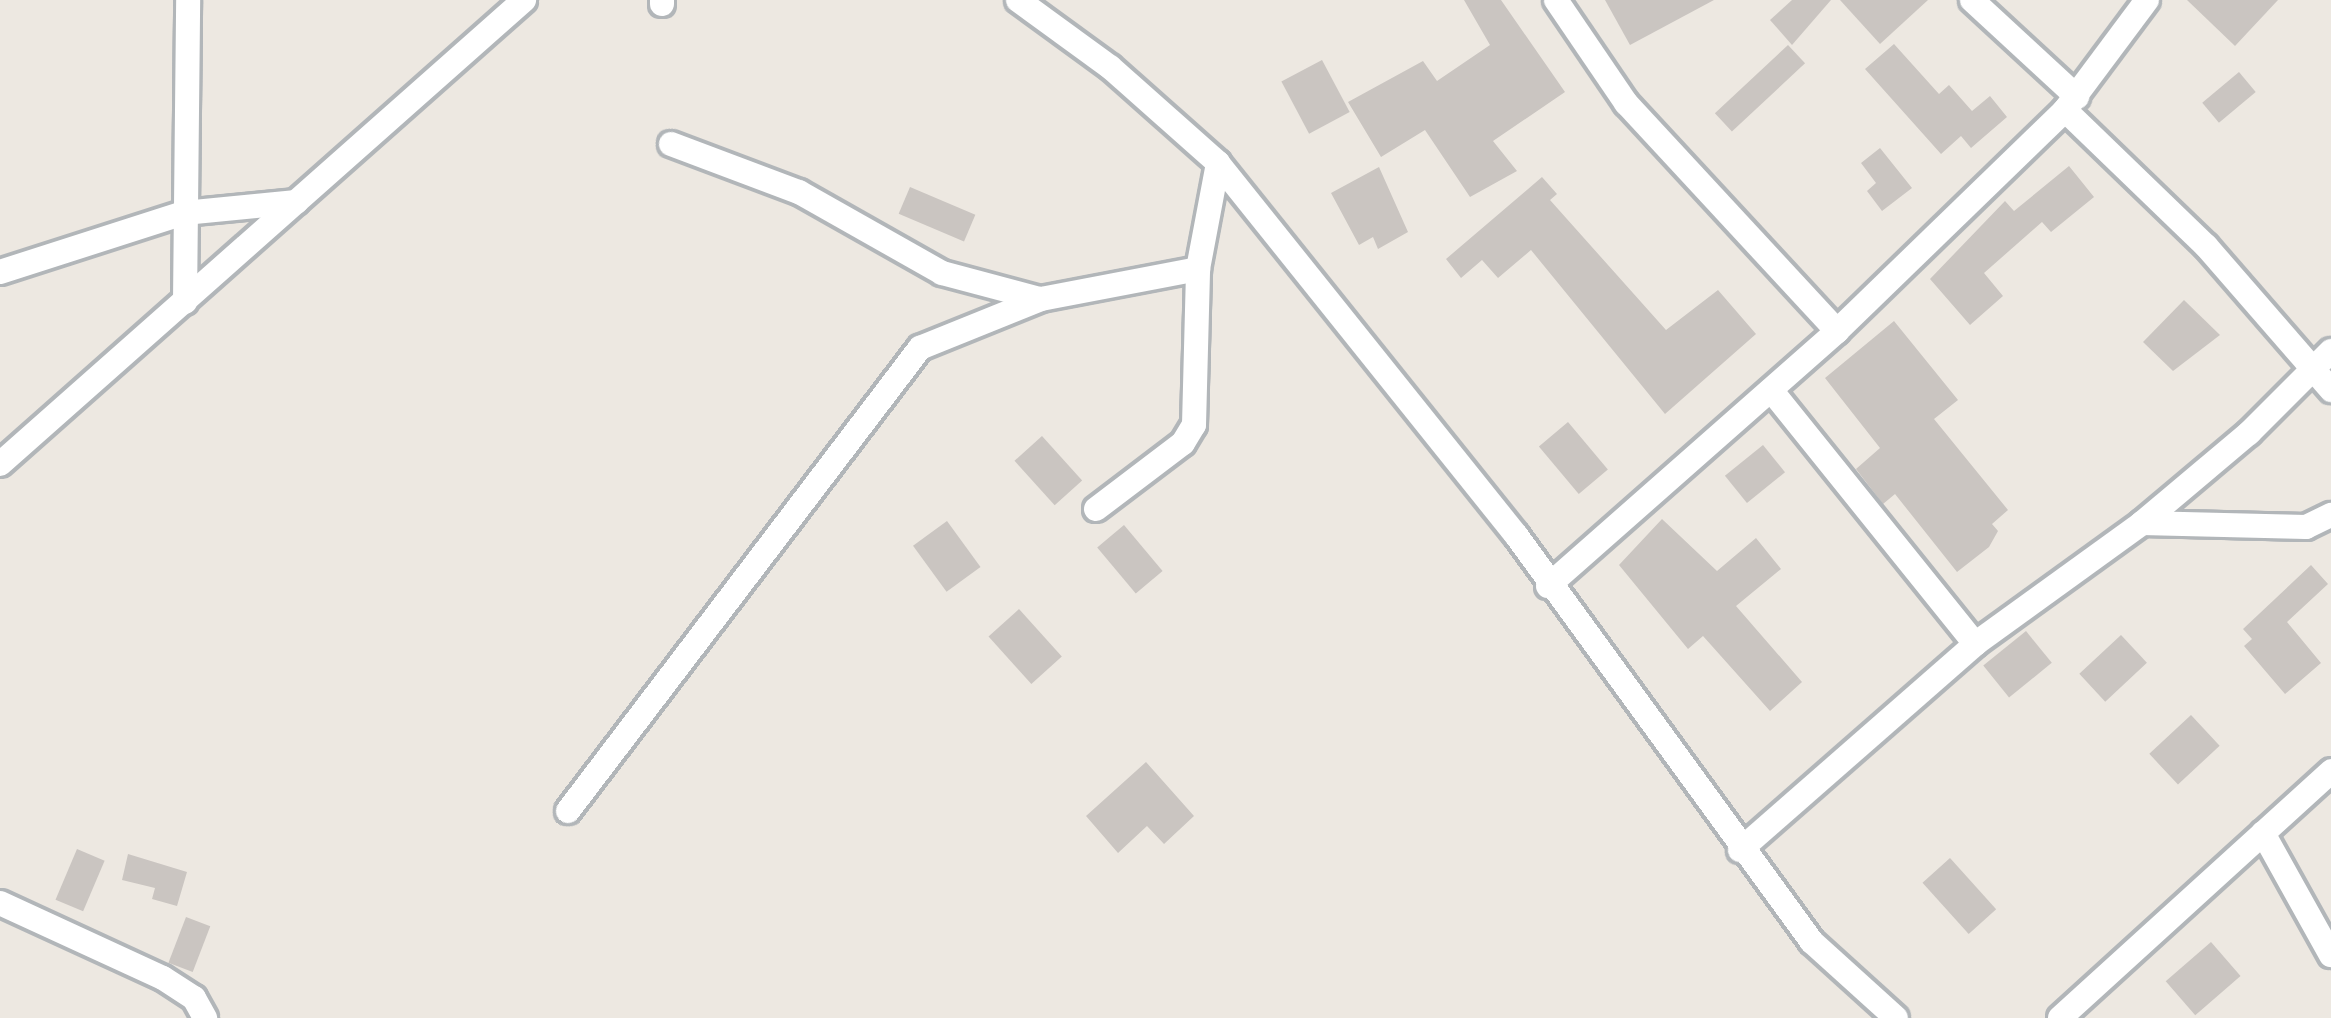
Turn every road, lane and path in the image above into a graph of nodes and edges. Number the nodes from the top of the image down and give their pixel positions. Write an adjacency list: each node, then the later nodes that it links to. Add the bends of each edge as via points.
1 (188, 0): 11 (street)
2 (524, 0): 10 (street)
3 (1018, 0): 9 (street, via 1110,67)
4 (1556, 0): 16 (street, via 1626,103)
5 (1972, 0): 7 (street)
6 (2147, 0): 7 (street)
7 (2071, 103): 16 (street); 17 (street)
8 (671, 144): 14 (street, via 812,198 942,273)
9 (1218, 164): 12 (street); 23 (street, via 1392,374)
10 (296, 202): 11 (street); 15 (street)
11 (184, 213): 13 (street); 15 (street)
12 (1198, 268): 14 (street); 20 (street, via 1194,425 1183,443)
13 (0, 272)
14 (1041, 298): 26 (street, via 920,348)
15 (185, 302): 19 (street)
16 (1837, 332): 18 (street)
17 (2327, 370): 22 (street)
18 (1771, 390): 23 (street); 24 (street)
19 (0, 464)
20 (1096, 509)
21 (2331, 515): 22 (street, via 2306,527)
22 (2142, 523): 24 (street)
23 (1549, 586): 28 (street)
24 (1975, 644): 28 (street)
25 (2331, 771): 27 (street)
26 (568, 811)
27 (2263, 832): 30 (street); 33 (street)
28 (1740, 850): 32 (street, via 1812,942)
29 (0, 903): 31 (street, via 163,978 194,998)
30 (2331, 955)
31 (205, 1018)
32 (1896, 1018)
33 (2060, 1018)

